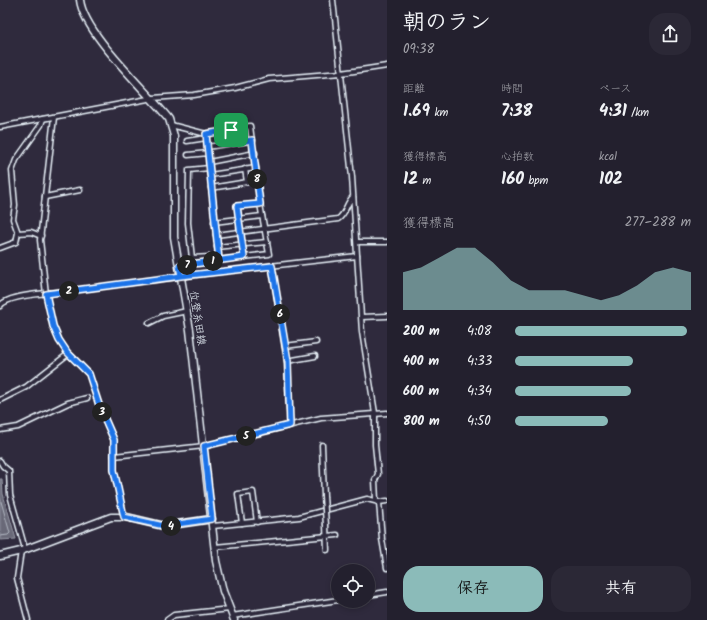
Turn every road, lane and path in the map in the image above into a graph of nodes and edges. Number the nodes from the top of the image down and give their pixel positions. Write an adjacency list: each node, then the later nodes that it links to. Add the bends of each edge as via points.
1 (80, 0): 5 (main road, 位登糸田線, via 81,10 95,35)
2 (333, 0): 4 (street)
3 (387, 66): 4 (street)
4 (341, 72): 5 (street, via 269,79 201,93); 27 (street)
5 (153, 98): 6 (street); 8 (main road, 位登糸田線)
6 (54, 117): 7 (street); 26 (street)
7 (43, 119): 9 (street); 34 (street, via 16,160 12,171 12,219)
8 (171, 125): 11 (street); 46 (main road, 位登糸田線, via 176,176 174,237)
9 (0, 127)
10 (231, 130): 11 (street); 12 (street, via 250,126); 14 (street)
11 (206, 136): 13 (street); 15 (street)
12 (252, 140): 14 (street); 17 (street)
13 (186, 141)
14 (233, 143): 15 (street)
15 (207, 147): 16 (street)
16 (208, 153): 18 (street); 19 (street)
17 (255, 153): 19 (street); 21 (street)
18 (188, 155)
19 (209, 162): 20 (street)
20 (209, 168): 23 (street); 45 (street, via 189,170 189,230 192,258 210,257)
21 (256, 168): 22 (street); 28 (street)
22 (245, 169): 23 (street); 24 (street, via 247,182)
23 (210, 175): 24 (street)
24 (212, 188): 31 (street)
25 (80, 190): 26 (street)
26 (45, 196): 36 (street)
27 (353, 197): 32 (street, via 348,201 342,217 338,219); 38 (street)
28 (260, 204): 29 (street); 30 (street, via 237,206)
29 (262, 216): 30 (street); 32 (street)
30 (239, 219): 31 (street); 33 (street)
31 (214, 222): 35 (street)
32 (264, 228): 33 (street); 37 (street)
33 (240, 231): 35 (street); 40 (street)
34 (18, 233): 36 (street, via 31,232); 42 (street, via 16,242)
35 (216, 234): 41 (street)
36 (41, 236): 49 (street)
37 (267, 242): 40 (street); 44 (street, via 269,254)
38 (357, 242): 39 (street); 43 (street)
39 (387, 242)
40 (242, 244): 41 (street); 44 (street)
41 (218, 247): 45 (street)
42 (0, 248)
43 (357, 256): 47 (street); 53 (street)
44 (244, 257): 45 (street)
45 (219, 260): 46 (street)
46 (179, 266): 48 (main road, 位登糸田線)
47 (272, 266): 48 (street); 56 (street)
48 (181, 276): 49 (street); 51 (main road, 位登糸田線)
49 (46, 294): 50 (street, via 8,300); 57 (street, via 53,326)
50 (0, 306)
51 (187, 311): 54 (street, via 163,316); 67 (main road, 位登糸田線)
52 (387, 316): 53 (street)
53 (362, 317): 62 (street, via 362,332)
54 (149, 323)
55 (316, 342): 56 (street)
56 (285, 346): 59 (street)
57 (68, 354): 61 (street, via 26,387); 68 (street, via 89,374 93,382 100,408 114,440)
58 (315, 356): 59 (street)
59 (288, 361): 64 (street)
60 (87, 398): 65 (street, via 68,403 18,427)
61 (0, 400)
62 (375, 413): 63 (street); 64 (street, via 321,418); 70 (street, via 374,445 378,474 375,480)
63 (387, 413)
64 (290, 425): 67 (street)
65 (0, 430)
66 (322, 445): 78 (street, bridge)
67 (204, 446): 68 (street); 73 (main road, 位登糸田線)
68 (114, 456): 72 (street, via 114,470)
69 (0, 461): 80 (street, via 9,471 10,495)
70 (378, 501): 71 (street); 74 (street, via 367,499 299,517); 83 (street)
71 (387, 501)
72 (124, 517): 73 (main road, via 164,526); 80 (main road, via 106,518)
73 (212, 519): 76 (main road, 位登糸田線)
74 (257, 522): 75 (street); 75 (street, via 253,492 238,494)
75 (242, 523): 76 (street)
76 (213, 526): 79 (main road, 位登糸田線)
77 (337, 535): 78 (street)
78 (326, 536): 79 (street); 81 (street)
79 (215, 547): 87 (main road, 位登糸田線, via 223,591)
80 (23, 550): 82 (main road); 88 (street, via 17,578)
81 (327, 550)
82 (0, 556)
83 (387, 568)
84 (387, 592): 85 (street)
85 (375, 594)
86 (331, 601): 87 (street)
87 (232, 615): 89 (street, via 174,615)
88 (28, 620)
89 (167, 620)

